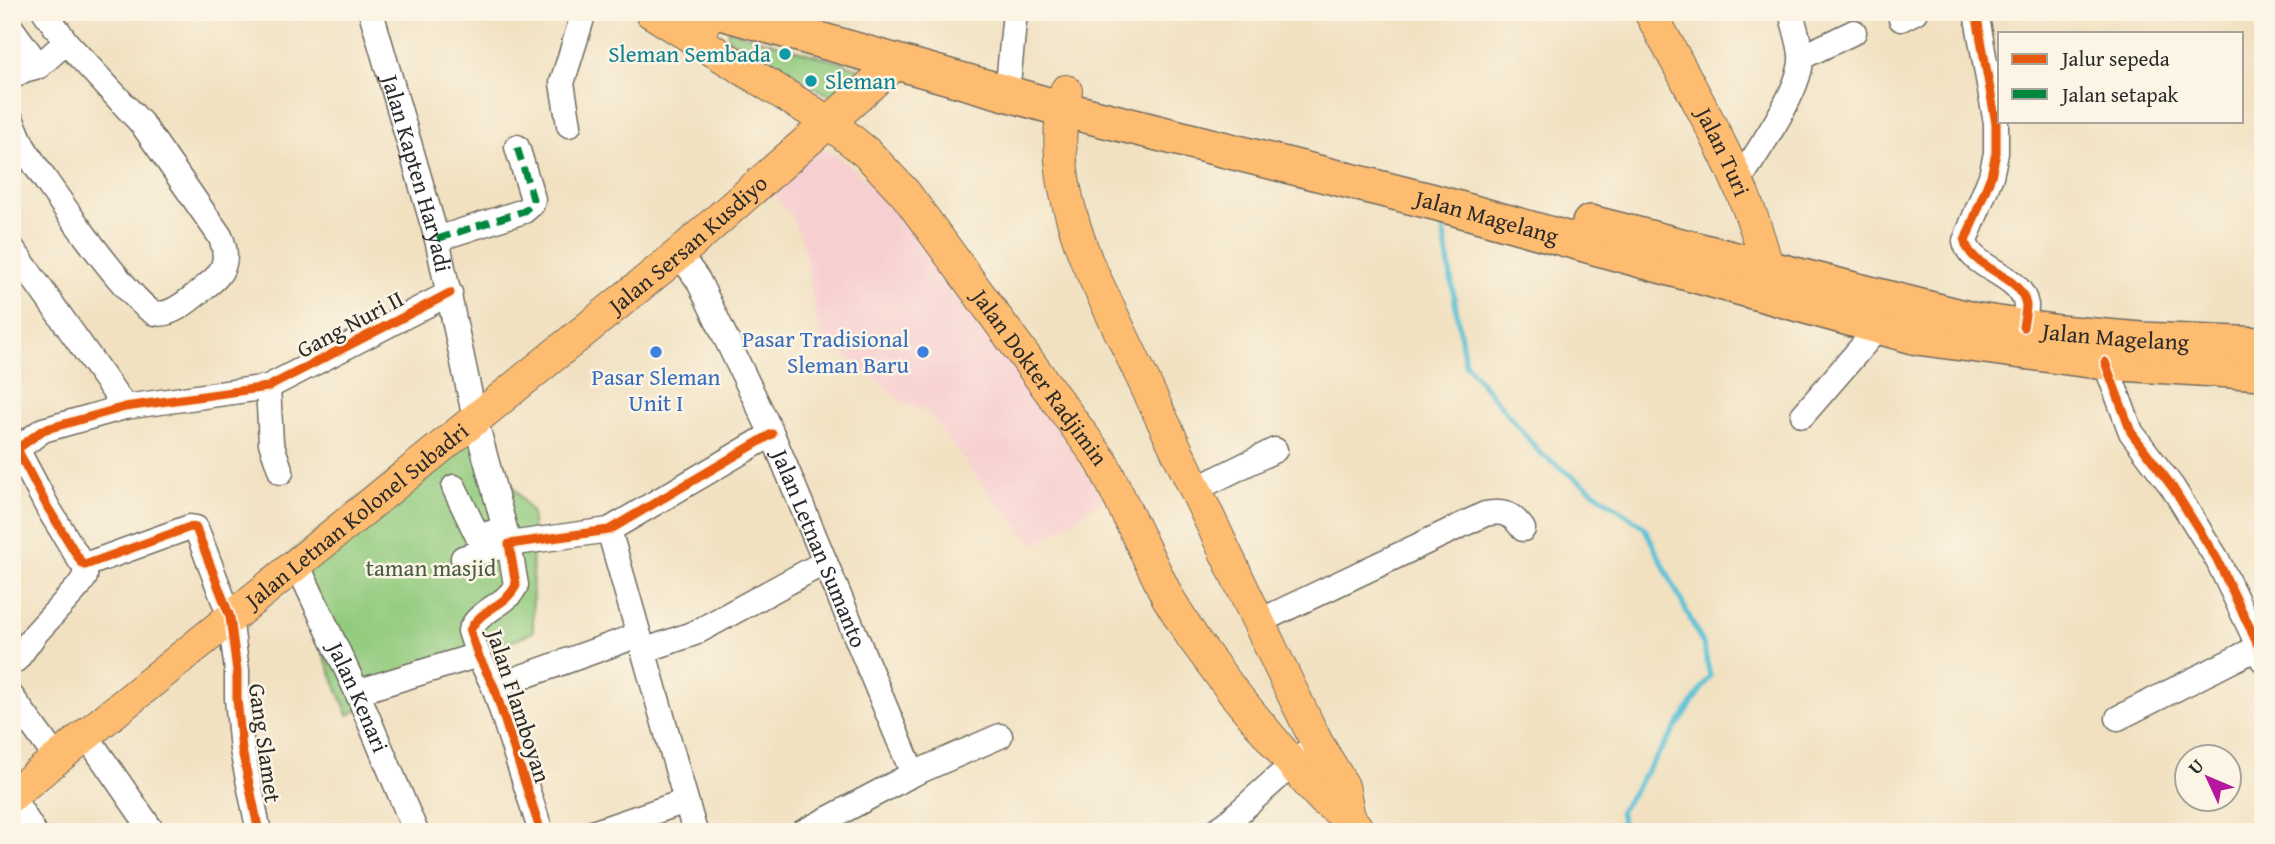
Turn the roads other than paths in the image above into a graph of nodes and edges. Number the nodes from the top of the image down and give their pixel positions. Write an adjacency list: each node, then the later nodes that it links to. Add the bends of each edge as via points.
1 (45, 12): 14 (street)
2 (371, 12): 26 (street, Jalan Kapten Haryadi)
3 (584, 12): 23 (street, via 562,83)
4 (652, 12): 11 (main road, Jalan Dokter Radjimin)
5 (721, 12): 16 (highway, Jalan Magelang)
6 (793, 12): 18 (highway, Jalan Magelang)
7 (1015, 12): 18 (street)
8 (1650, 12): 25 (main road, Jalan Turi)
9 (1791, 12): 15 (street)
10 (1985, 16): 32 (street, via 1996,153 1965,241 1970,253 2020,292 2026,304)
11 (701, 26): 22 (main road, Jalan Dokter Radjimin)
12 (12, 29): 17 (street)
13 (1854, 32): 15 (street)
14 (66, 42): 17 (street); 21 (street, via 142,124 220,236 226,250 216,279 164,314 146,309 48,184)
15 (1801, 57): 25 (street, via 1787,103)
16 (896, 64): 20 (highway, Jalan Magelang); 22 (main road, Jalan Sersan Kusdiyo)
17 (40, 66): 19 (street)
18 (1009, 74): 20 (highway, Jalan Magelang)
19 (12, 77)
20 (1064, 100): 29 (highway, Jalan Magelang); 45 (main road, Jalan Dokter Radjimin, via 1060,160 1077,237)
21 (12, 121)
22 (830, 123): 28 (main road, Jalan Sersan Kusdiyo); 67 (main road, Jalan Dokter Radjimin, via 905,193 1091,446 1181,620)
23 (569, 125)
24 (517, 147): 26 (street, via 532,204 524,211)
25 (1739, 181): 29 (main road, Jalan Turi)
26 (438, 239): 30 (street, Jalan Kapten Haryadi)
27 (12, 248): 37 (street)
28 (679, 254): 39 (main road, Jalan Sersan Kusdiyo); 40 (street, Jalan Letnan Sumanto, via 698,280)
29 (1771, 283): 31 (highway, Jalan Magelang); 32 (highway, Jalan Magelang)
30 (450, 293): 36 (street, Gang Nuri II); 39 (street, Jalan Kapten Haryadi)
31 (1878, 327): 34 (highway, Jalan Magelang, via 1917,337); 38 (street)
32 (2023, 327): 33 (highway, Jalan Magelang, via 2141,340)
33 (2263, 345)
34 (2105, 362): 35 (highway, Jalan Magelang); 56 (street, via 2131,432 2217,559)
35 (2263, 372)
36 (268, 387): 37 (street, Gang Nuri II); 43 (street, via 271,443)
37 (125, 407): 41 (street, Gang Nuri II, via 43,430)
38 (1803, 415)
39 (474, 419): 44 (street, Jalan Flamboyan); 50 (main road, Jalan Letnan Kolonel Subadri)
40 (772, 434): 47 (street); 51 (street, Jalan Letnan Sumanto)
41 (15, 449): 52 (street)
42 (1275, 450): 45 (street)
43 (281, 472)
44 (494, 488): 48 (street, Jalan Flamboyan); 48 (street, via 457,493 478,537)
45 (1196, 489): 54 (main road, Jalan Dokter Radjimin)
46 (1523, 529): 54 (street, via 1513,516 1499,511 1485,514)
47 (609, 530): 48 (street); 55 (street)
48 (507, 536): 49 (street); 57 (street, Jalan Flamboyan, via 516,585 509,597 473,624 470,631)
49 (463, 558)
50 (296, 562): 53 (main road, Jalan Letnan Kolonel Subadri); 60 (street, Jalan Kenari)
51 (825, 562): 55 (street, via 695,632); 68 (street, Jalan Letnan Sumanto)
52 (85, 565): 53 (street, Gang Slamet, via 196,528); 58 (street, via 86,577)
53 (230, 617): 63 (main road, Jalan Letnan Kolonel Subadri); 74 (street, Gang Slamet, via 242,750)
54 (1258, 622): 65 (main road, Jalan Dokter Radjimin)
55 (641, 643): 59 (street); 70 (street)
56 (2261, 654): 62 (street)
57 (478, 655): 59 (street, Jalan Flamboyan); 60 (street)
58 (12, 663)
59 (494, 687): 76 (street, Jalan Flamboyan)
60 (357, 692): 75 (street, Jalan Kenari)
61 (12, 697): 66 (street)
62 (2118, 718)
63 (86, 735): 66 (main road, Jalan Letnan Kolonel Subadri); 73 (street)
64 (1000, 736): 68 (street)
65 (1317, 743): 67 (street); 71 (main road, Jalan Dokter Radjimin, via 1343,786)
66 (57, 759): 69 (main road, Jalan Letnan Kolonel Subadri)
67 (1292, 764): 71 (main road, Jalan Dokter Radjimin, via 1324,800); 80 (street)
68 (913, 774): 79 (street)
69 (12, 796): 72 (street)
70 (686, 801): 77 (street); 78 (street)
71 (1355, 825)
72 (34, 832)
73 (153, 832)
74 (259, 832)
75 (416, 832)
76 (541, 832)
77 (595, 832)
78 (695, 832)
79 (803, 832)
80 (1214, 832)

